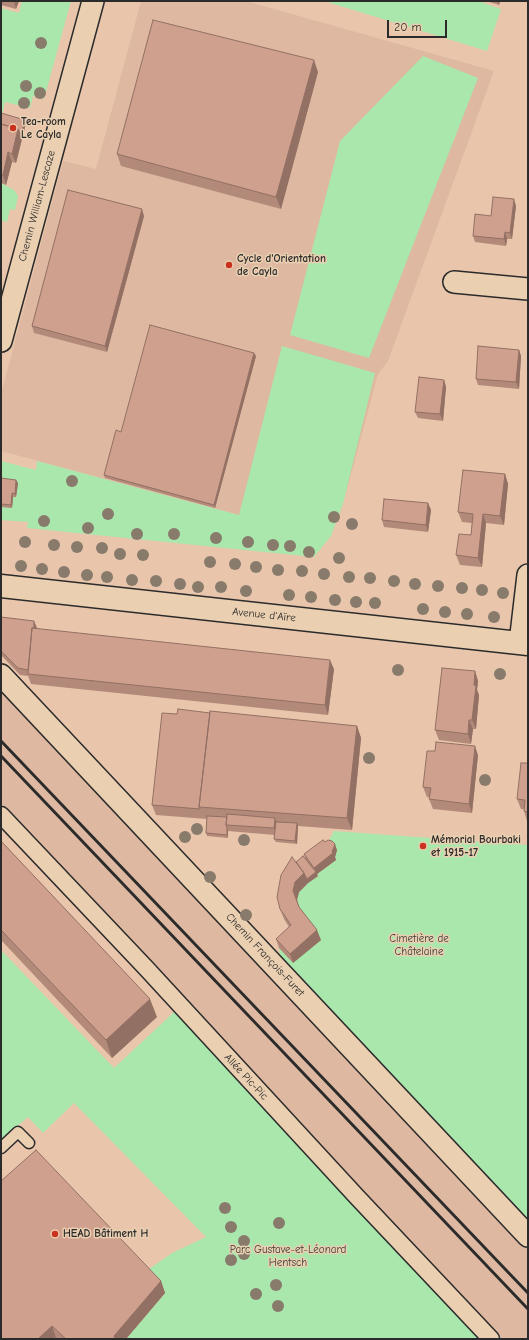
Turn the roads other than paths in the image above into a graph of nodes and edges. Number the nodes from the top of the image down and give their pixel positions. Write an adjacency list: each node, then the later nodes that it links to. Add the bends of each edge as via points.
1 (93, 1): 4 (street, Chemin William-Lescaze)
2 (454, 282): 3 (street)
3 (528, 289)
4 (1, 341)
5 (528, 575): 7 (street)
6 (1, 586): 7 (main road, Avenue d'Aïre)
7 (524, 643)
8 (1, 675): 12 (street, Chemin François-Furet)
9 (1, 815): 13 (street, Allée Pic-Pic)
10 (28, 1143): 11 (lane, via 18,1132)
11 (1, 1148)
12 (528, 1236)
13 (491, 1339)

